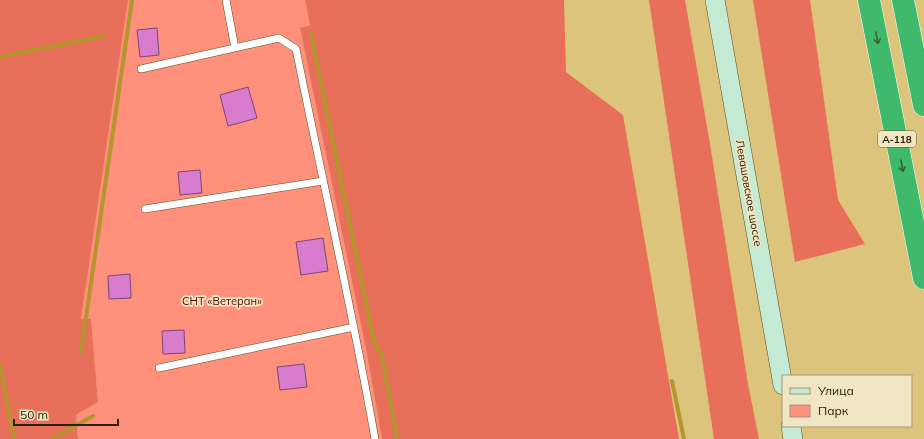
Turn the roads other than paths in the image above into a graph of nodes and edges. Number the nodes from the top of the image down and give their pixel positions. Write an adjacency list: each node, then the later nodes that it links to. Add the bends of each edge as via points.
1 (226, 0): 5 (lane)
2 (715, 0): 13 (main road, Левашовское шоссе)
3 (869, 0): 10 (highway, А-118, one-way to 10)
4 (903, 0): 7 (highway)
5 (235, 48): 6 (lane); 8 (lane, via 279,38 296,49)
6 (141, 69)
7 (924, 105)
8 (323, 181): 9 (lane); 11 (lane)
9 (145, 209)
10 (924, 278)
11 (354, 327): 12 (lane); 15 (lane)
12 (159, 368)
13 (782, 379)
14 (791, 427): 16 (main road)
15 (375, 439)
16 (793, 439)

